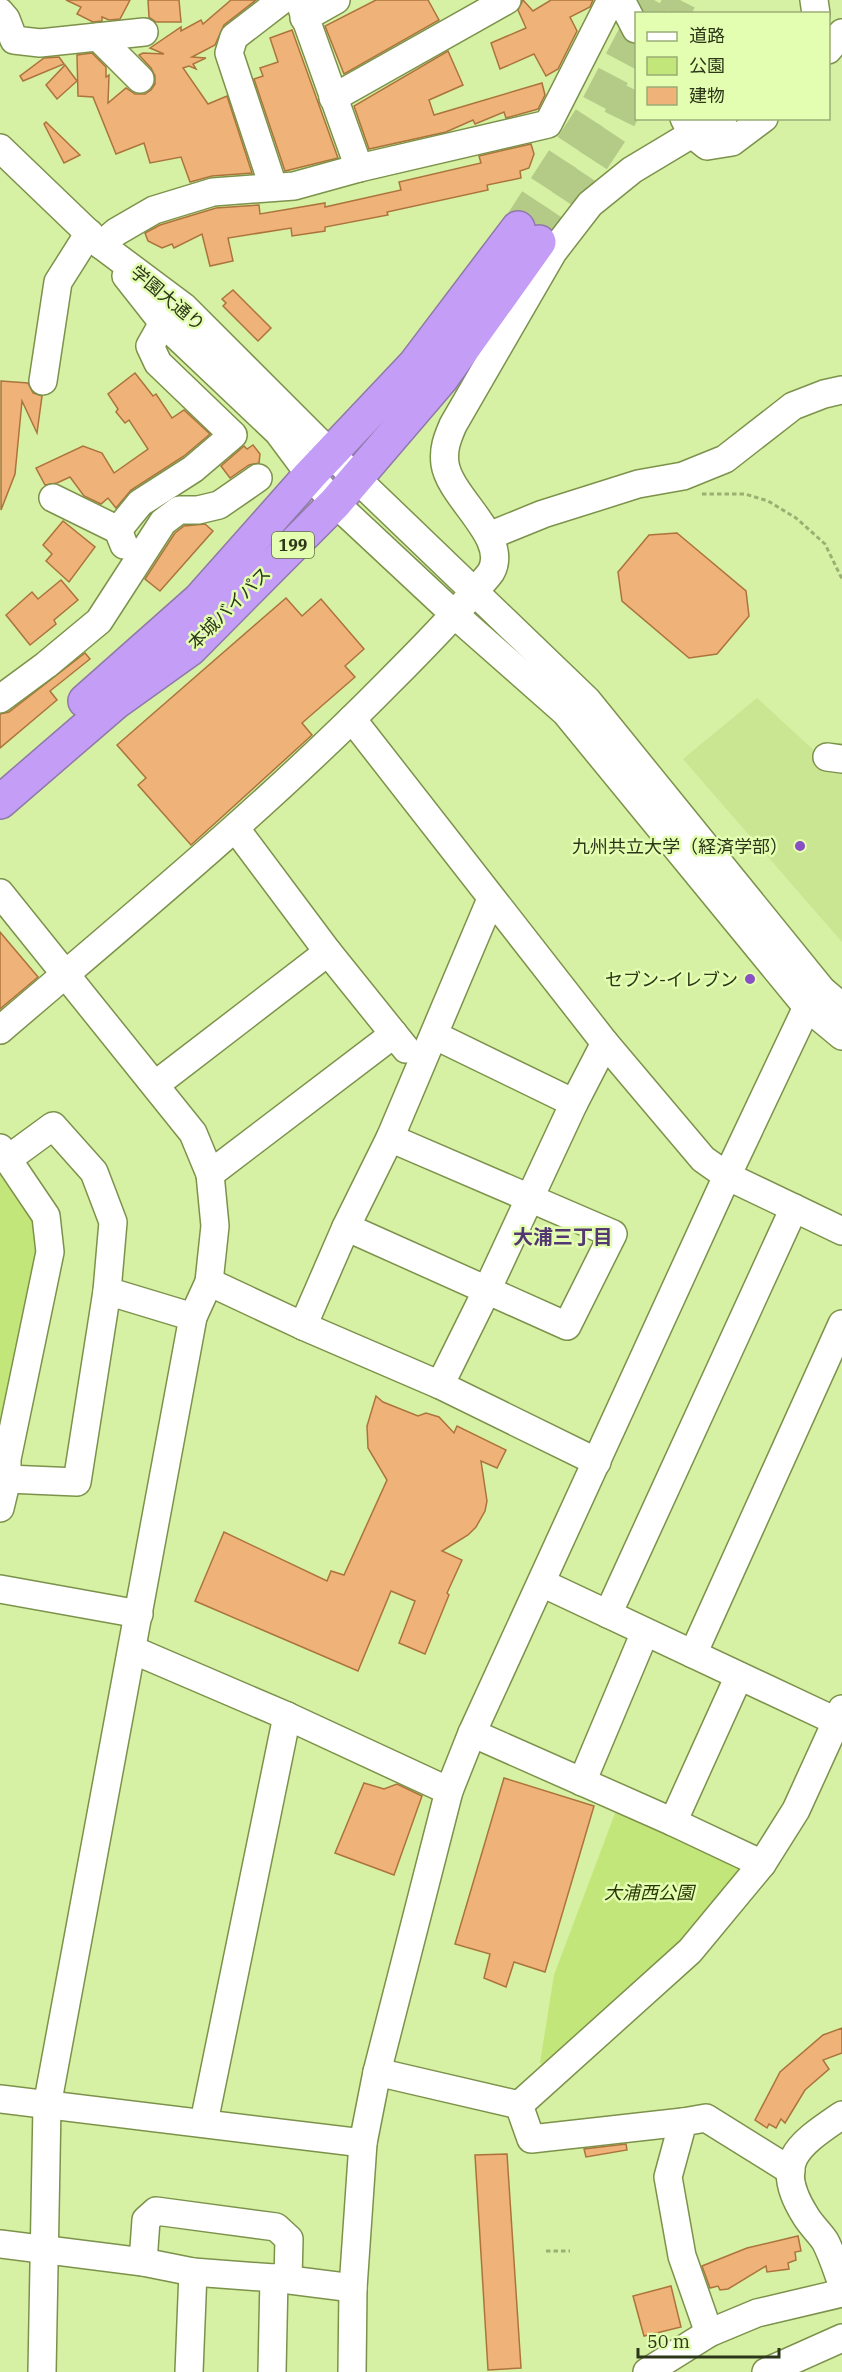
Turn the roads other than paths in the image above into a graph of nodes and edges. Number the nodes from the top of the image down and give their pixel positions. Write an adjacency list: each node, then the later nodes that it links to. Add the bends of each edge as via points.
1 (282, 0): 20 (street, via 234,37 229,53)
2 (336, 0): 6 (street)
3 (507, 0): 14 (street)
4 (610, 0): 19 (street, via 548,124)
5 (621, 0): 8 (street)
6 (302, 9): 14 (street)
7 (0, 12): 11 (street, via 14,40 40,43)
8 (635, 27)
9 (144, 32): 11 (street)
10 (842, 33): 12 (street)
11 (98, 37): 13 (street)
12 (830, 48)
13 (140, 79)
14 (333, 98): 19 (street)
15 (714, 120): 17 (street)
16 (761, 120): 17 (street, via 732,142 707,146)
17 (688, 126): 31 (street, via 590,204 553,252 453,425 444,447 445,467 454,487)
18 (0, 148): 21 (street, 学園大通り)
19 (359, 168): 20 (street, via 294,186)
20 (273, 186): 21 (street, via 213,192 154,210)
21 (95, 239): 22 (street); 23 (street, via 58,282); 25 (street, 学園大通り, via 184,307)
22 (163, 323): 25 (street, via 278,432); 30 (street, via 150,346 158,363 233,435 193,470 140,503)
23 (43, 381)
24 (842, 390): 31 (street, via 793,406 725,459 683,476 638,484 543,514)
25 (320, 465): 26 (street); 26 (highway, 本城バイパス / 199, via 528,235 442,378); 29 (street); 37 (highway, 本城バイパス / 199, via 200,599)
26 (356, 477): 29 (highway, 本城バイパス / 199); 32 (street)
27 (258, 478): 35 (street, via 219,505 179,510 163,522 99,621)
28 (53, 498): 30 (street)
29 (335, 502): 33 (street); 38 (highway, 本城バイパス / 199, via 190,649 116,702)
30 (118, 530): 34 (street, via 126,548 116,571 85,616)
31 (489, 536): 32 (street, via 496,554 491,571)
32 (474, 591): 33 (street); 44 (street, via 587,700)
33 (455, 615): 36 (street); 44 (street, via 565,712)
34 (0, 677)
35 (0, 699)
36 (352, 719): 39 (street); 41 (street)
37 (0, 776)
38 (0, 802)
39 (236, 829): 42 (street); 43 (street)
40 (0, 893): 43 (street)
41 (491, 899): 48 (street); 50 (street)
42 (328, 952): 47 (street); 52 (street)
43 (66, 974): 46 (street); 52 (street)
44 (814, 998): 45 (street); 49 (street); 57 (street)
45 (842, 1007)
46 (0, 1030)
47 (394, 1034): 51 (street); 56 (street)
48 (434, 1035): 51 (street); 53 (street)
49 (842, 1035)
50 (605, 1043): 53 (street); 57 (street, via 703,1160)
51 (420, 1066): 54 (street)
52 (155, 1085): 56 (street, via 193,1133)
53 (574, 1103): 58 (street)
54 (390, 1138): 58 (street); 60 (street)
55 (4, 1154): 64 (street, via 53,1126 94,1172 113,1222); 71 (street, via 46,1216 50,1252)
56 (210, 1174): 62 (street, via 215,1226)
57 (727, 1176): 59 (street); 70 (street)
58 (531, 1197): 63 (street); 63 (street, via 613,1233 567,1326)
59 (794, 1208): 61 (street); 76 (street)
60 (346, 1227): 63 (street); 67 (street)
61 (842, 1231)
62 (209, 1282): 65 (street); 67 (street)
63 (487, 1290): 69 (street)
64 (107, 1291): 65 (street); 71 (street, via 77,1482)
65 (193, 1317): 75 (street)
66 (842, 1324): 68 (street)
67 (303, 1326): 69 (street)
68 (832, 1378): 79 (street)
69 (440, 1385): 70 (street)
70 (597, 1462): 73 (street)
71 (5, 1466): 72 (street)
72 (0, 1508)
73 (542, 1583): 76 (street); 83 (street)
74 (0, 1589): 75 (street)
75 (139, 1614): 78 (street)
76 (608, 1614): 77 (street)
77 (645, 1632): 79 (street); 84 (street)
78 (133, 1650): 81 (street); 91 (street)
79 (693, 1654): 80 (street)
80 (739, 1676): 82 (street); 86 (street)
81 (287, 1716): 85 (street); 93 (street)
82 (840, 1718): 87 (street, via 796,1810)
83 (472, 1733): 84 (street); 85 (street)
84 (582, 1782): 86 (street)
85 (449, 1791): 88 (street)
86 (673, 1822): 87 (street)
87 (762, 1864): 90 (street, via 690,1951)
88 (377, 2072): 90 (street); 95 (street)
89 (0, 2099): 91 (street)
90 (519, 2104): 94 (street, via 531,2139)
91 (47, 2106): 93 (street); 98 (street)
92 (842, 2115): 96 (street, via 805,2141 792,2158)
93 (204, 2122): 95 (street)
94 (683, 2122): 96 (street, via 706,2118); 105 (street, via 668,2177 682,2256)
95 (363, 2143): 103 (street)
96 (792, 2171): 102 (street, via 794,2197 825,2241)
97 (0, 2244): 98 (street)
98 (43, 2249): 99 (street); 108 (street)
99 (143, 2262): 100 (street); 101 (street, via 146,2220 156,2211 276,2227 289,2238)
100 (193, 2272): 101 (street); 109 (street)
101 (281, 2278): 103 (street); 110 (street)
102 (842, 2284)
103 (353, 2288): 107 (street)
104 (842, 2293): 105 (street, via 757,2313)
105 (709, 2333): 111 (street)
106 (842, 2338): 112 (street)
107 (355, 2370)
108 (42, 2372)
109 (189, 2372)
110 (272, 2372)
111 (647, 2372)
112 (765, 2372)

